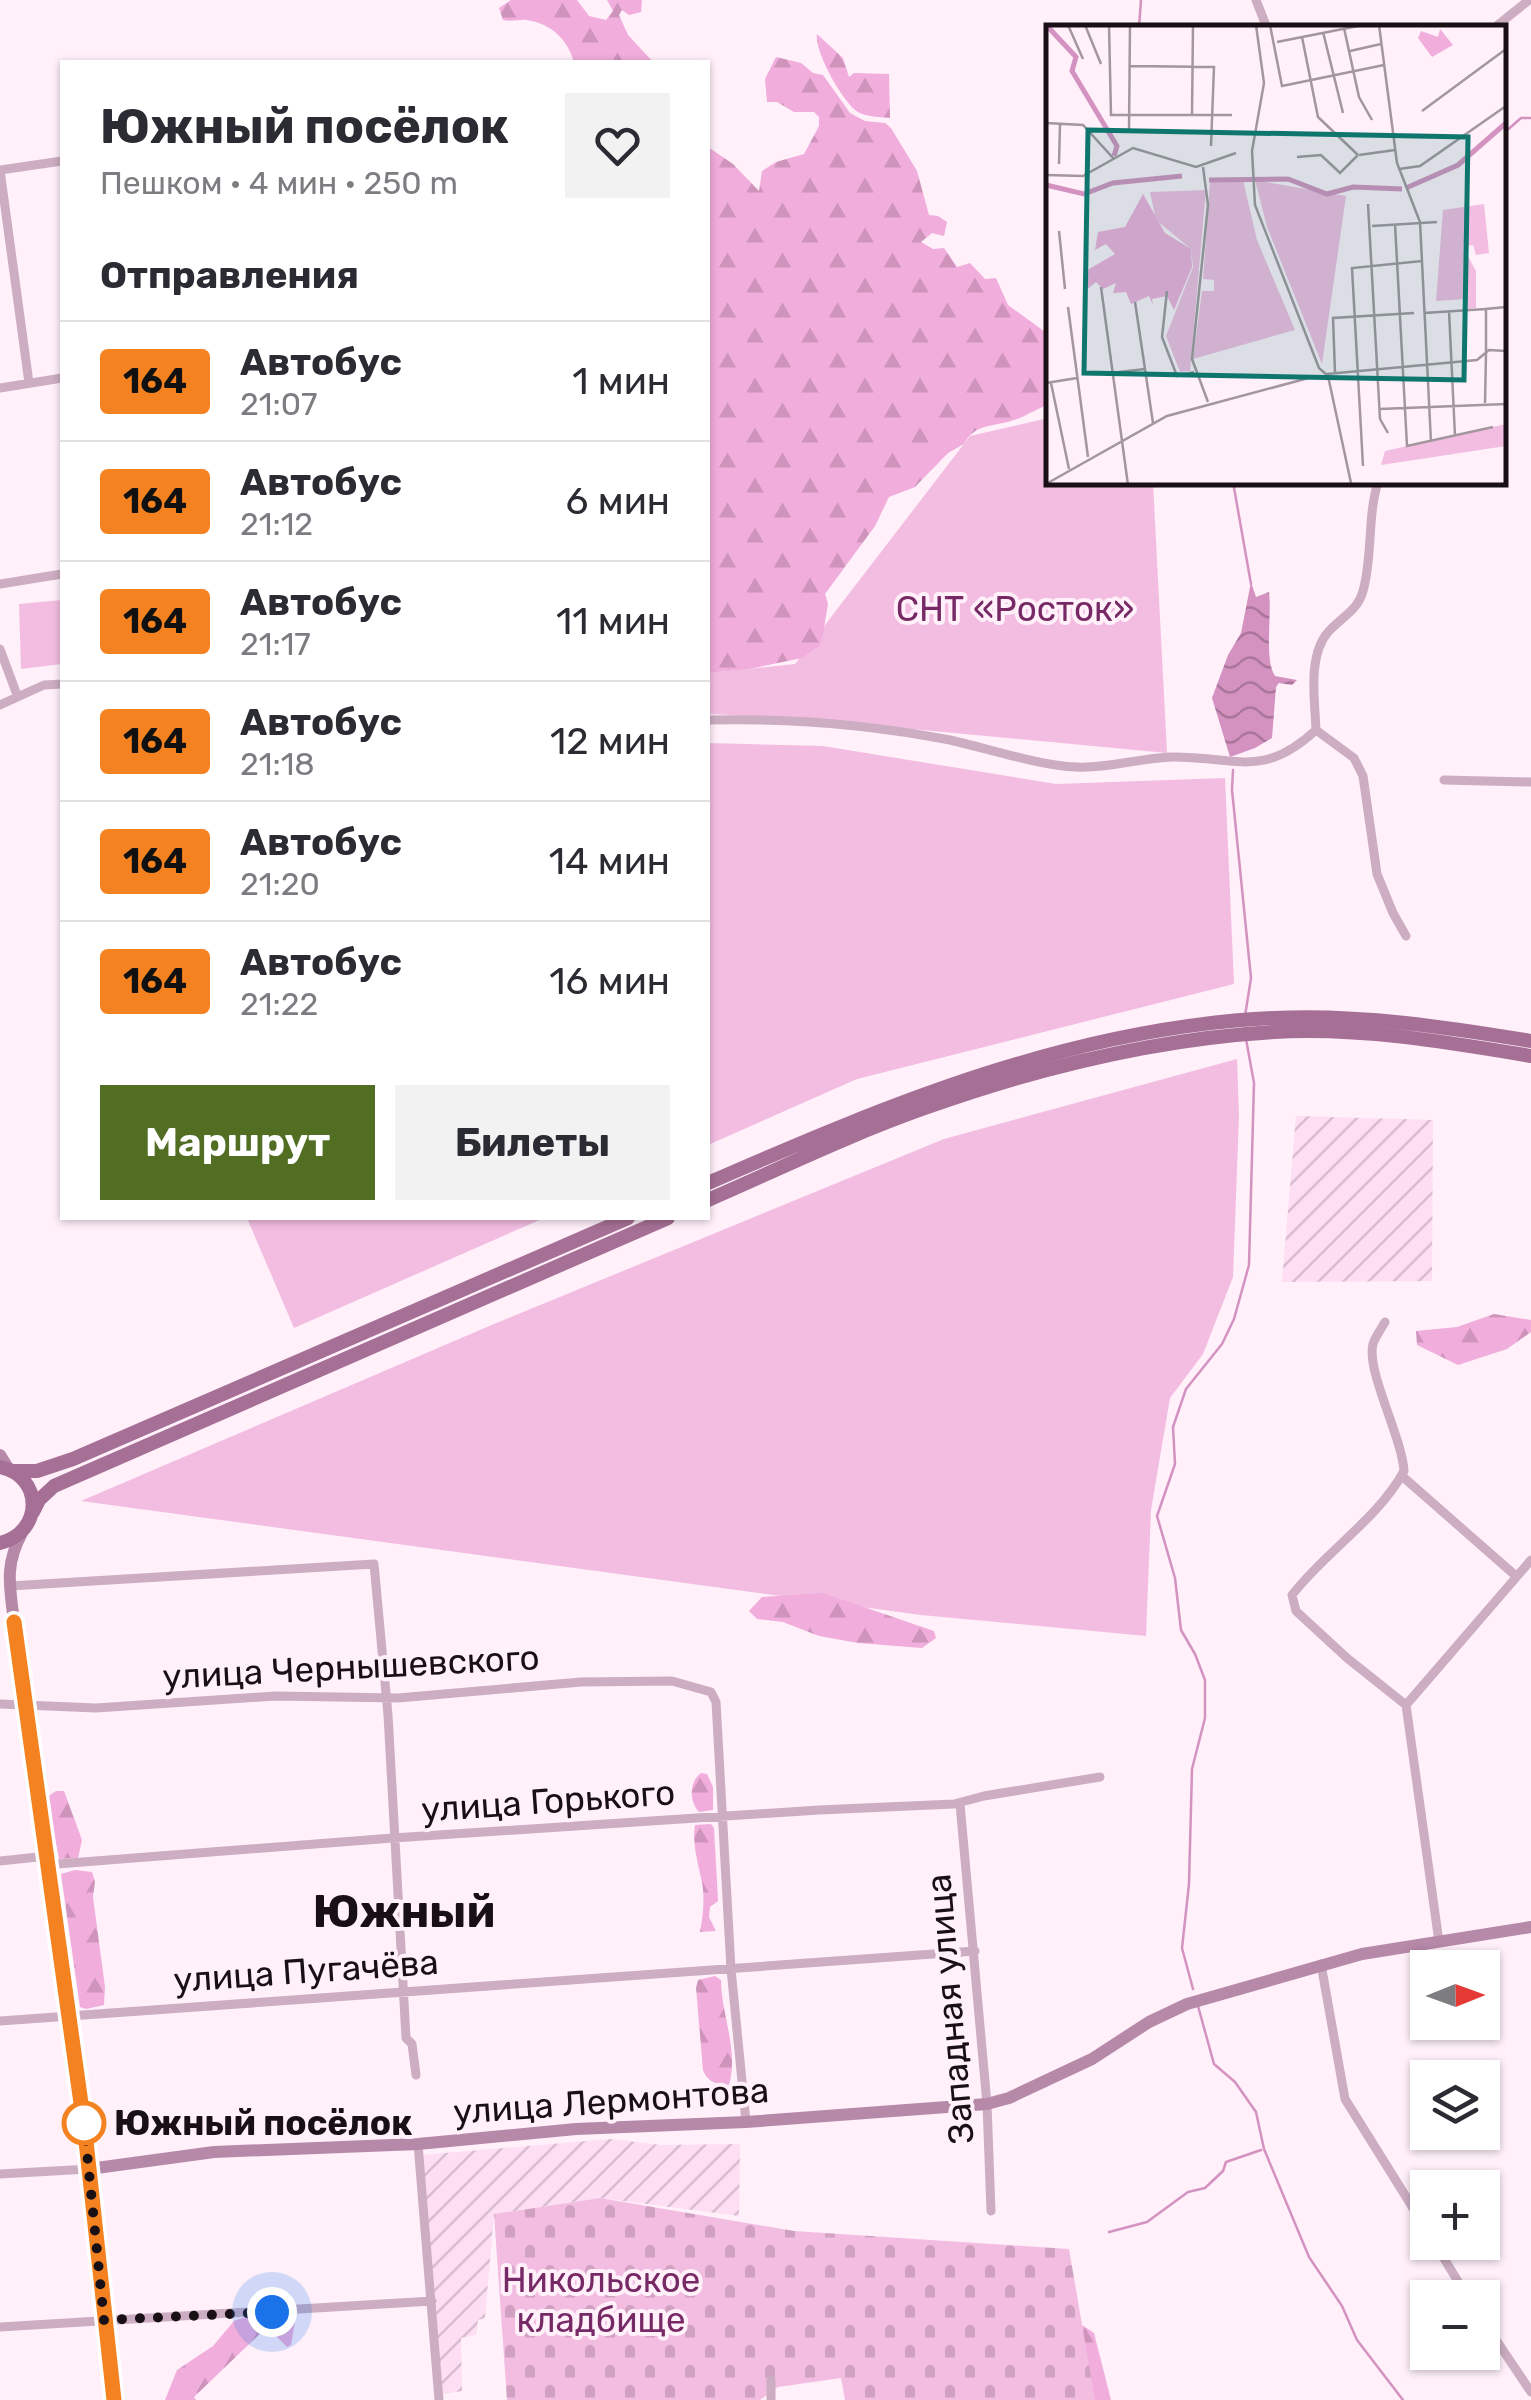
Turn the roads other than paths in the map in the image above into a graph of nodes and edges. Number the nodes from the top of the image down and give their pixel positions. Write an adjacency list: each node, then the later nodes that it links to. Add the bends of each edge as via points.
1 (1256, 0): 3 (street)
2 (1529, 0): 4 (street)
3 (1266, 25)
4 (1498, 25)
5 (60, 161): 6 (street)
6 (0, 170): 8 (street)
7 (60, 378): 8 (street)
8 (28, 383): 9 (street)
9 (0, 388)
10 (1377, 485): 18 (street, via 1363,592 1356,608 1326,634 1318,654)
11 (60, 574): 12 (street)
12 (0, 584)
13 (0, 649): 15 (street)
14 (60, 684): 15 (street)
15 (17, 695): 16 (street)
16 (0, 704)
17 (710, 720): 18 (street, via 913,734 1074,768 1173,756 1268,761)
18 (1316, 730): 21 (street, via 1354,758 1364,776 1378,874)
19 (1444, 780): 20 (street)
20 (1531, 782)
21 (1406, 936)
22 (1276, 1025): 23 (main road); 24 (main road, via 1432,1025); 25 (main road)
23 (1198, 1031): 26 (main road, via 1013,1063 920,1094); 27 (main road, via 922,1108)
24 (1531, 1041)
25 (1531, 1056)
26 (710, 1182)
27 (710, 1199)
28 (623, 1220): 31 (main road, via 73,1459 37,1471)
29 (663, 1220): 33 (main road, via 54,1486)
30 (1385, 1322): 32 (street, via 1372,1346 1374,1367 1403,1454)
31 (6, 1465): 33 (main road, via 32,1492)
32 (1402, 1476): 38 (street); 44 (street, via 1292,1594 1296,1611)
33 (33, 1512): 34 (main road)
34 (22, 1533): 35 (main road); 39 (street, via 10,1560)
35 (0, 1543)
36 (1531, 1560): 38 (street)
37 (0, 1569): 40 (street)
38 (1516, 1576): 44 (street)
39 (10, 1586): 40 (street); 41 (street, via 374,1564)
40 (14, 1622): 43 (street)
41 (385, 1698): 43 (street, улица Чернышевского, via 275,1696 96,1708); 47 (street, улица Чернышевского, via 581,1682 672,1681 704,1689 716,1702); 48 (street)
42 (0, 1704): 43 (street, улица Чернышевского)
43 (24, 1704): 49 (street)
44 (1406, 1705): 52 (street)
45 (1100, 1777): 46 (street, улица Горького)
46 (960, 1804): 47 (street, улица Горького); 53 (street, Западная улица)
47 (720, 1817): 48 (street, улица Горького); 55 (street)
48 (394, 1838): 49 (street, улица Горького, via 57,1864); 56 (street)
49 (47, 1856): 50 (street, улица Горького); 57 (street)
50 (0, 1861)
51 (1531, 1927): 52 (street, улица Лермонтова)
52 (1439, 1942): 54 (street, улица Лермонтова)
53 (976, 1951): 55 (street, улица Пугачёва); 60 (street, Западная улица)
54 (1321, 1964): 60 (street, улица Лермонтова, via 1187,2004 1092,2060); 65 (street, via 1345,2099)
55 (731, 1969): 56 (street, улица Пугачёва); 61 (street)
56 (403, 1992): 57 (street, улица Пугачёва); 59 (street)
57 (70, 2015): 58 (street, улица Пугачёва); 63 (street)
58 (0, 2021)
59 (416, 2075)
60 (987, 2104): 61 (street, улица Лермонтова); 66 (street, Западная улица)
61 (746, 2122): 62 (street, улица Лермонтова)
62 (418, 2144): 63 (street, улица Лермонтова, via 214,2152); 67 (street)
63 (89, 2169): 64 (street, улица Лермонтова); 68 (street)
64 (0, 2174)
65 (1410, 2203)
66 (991, 2210)
67 (432, 2301): 68 (street); 74 (street)
68 (104, 2320): 69 (street); 73 (street)
69 (0, 2327)
70 (1500, 2346): 72 (street)
71 (771, 2380): 75 (street)
72 (1531, 2392)
73 (114, 2400)
74 (440, 2400)
75 (770, 2400)

